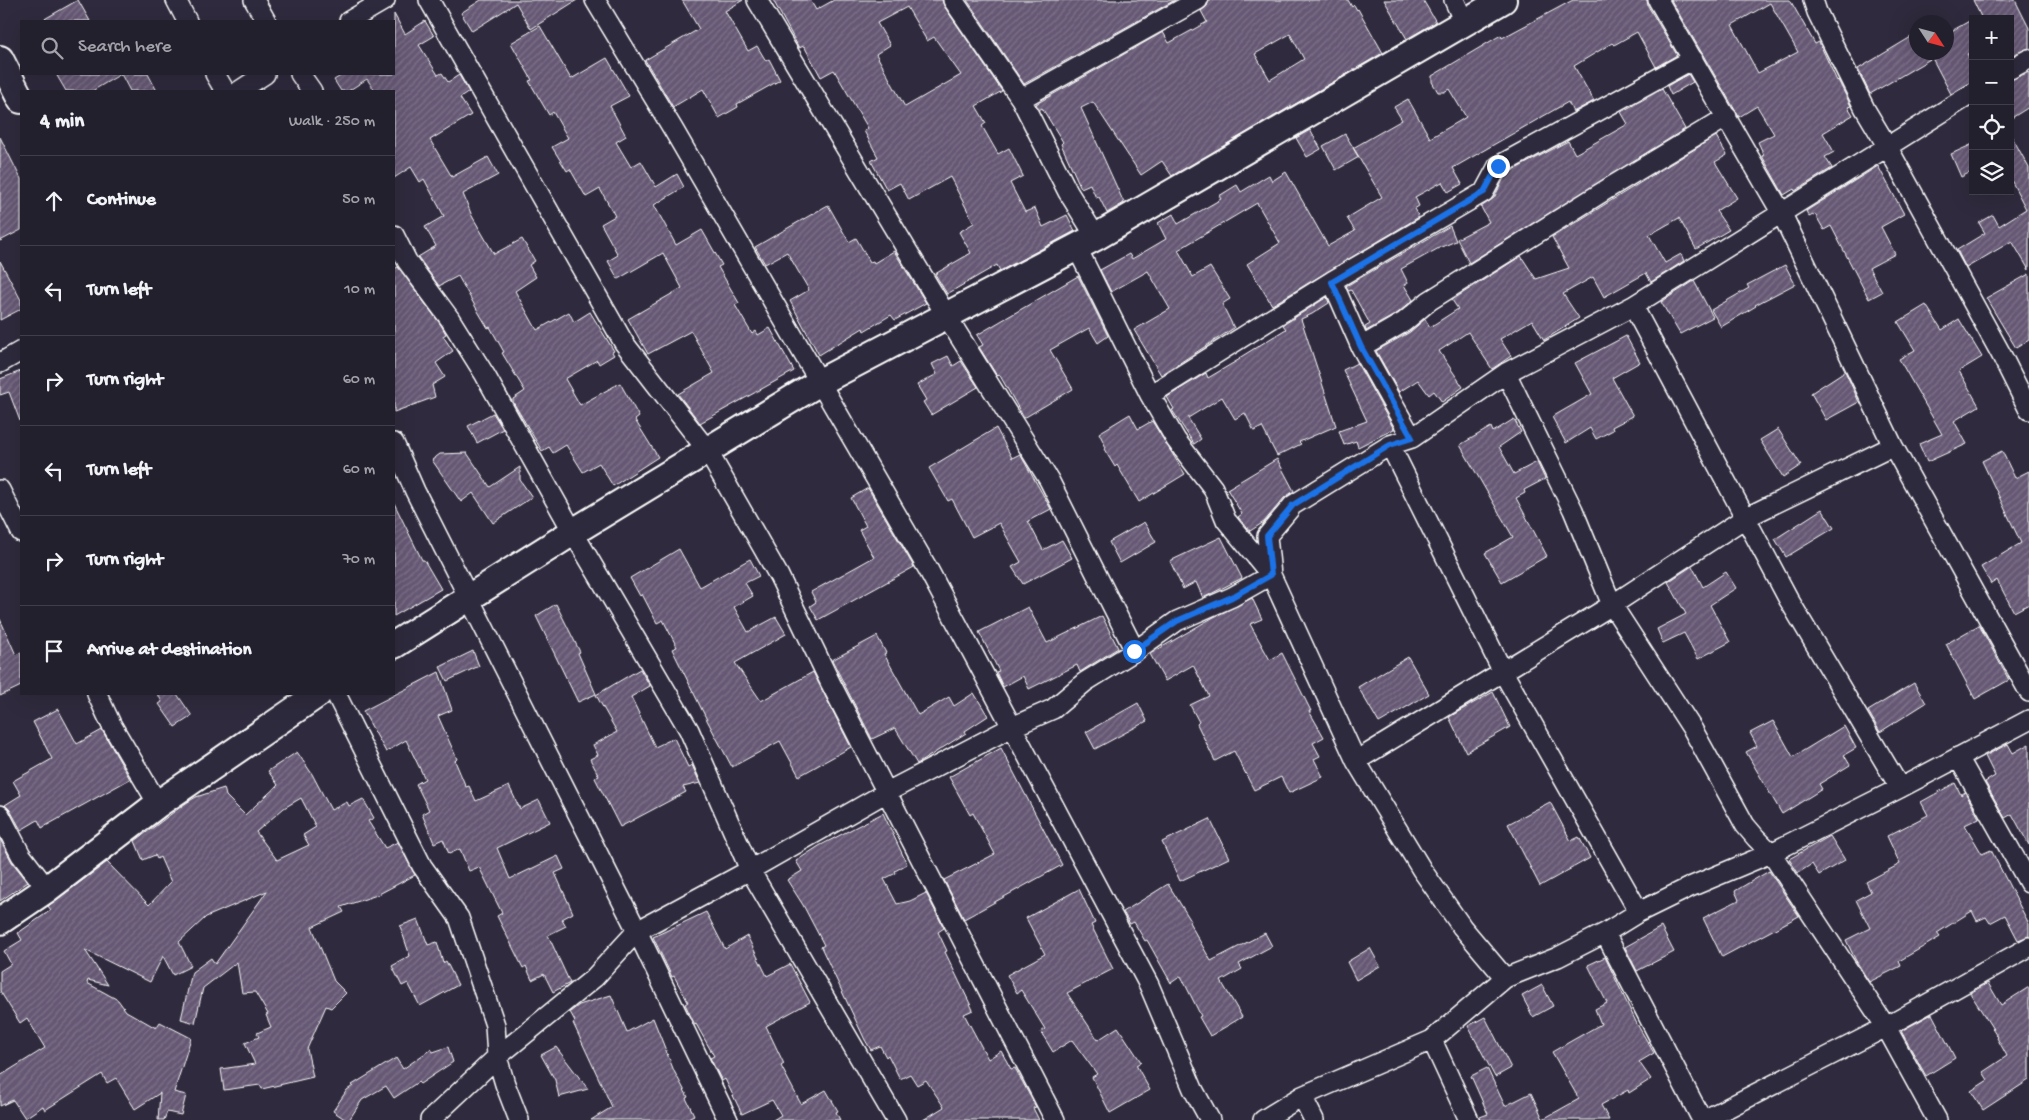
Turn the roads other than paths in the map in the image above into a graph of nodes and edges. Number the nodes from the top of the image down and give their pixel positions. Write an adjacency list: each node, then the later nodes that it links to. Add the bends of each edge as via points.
1 (176, 0): 13 (street)
2 (254, 0): 14 (street)
3 (385, 0): 15 (street)
4 (429, 0): 48 (street, via 624,343)
5 (596, 0): 41 (street)
6 (757, 0): 36 (street)
7 (953, 0): 28 (street)
8 (1198, 0): 28 (street)
9 (1503, 0): 12 (street)
10 (1658, 0): 17 (street)
11 (1813, 0): 30 (street, via 1865,109)
12 (1459, 11): 33 (street)
13 (186, 20)
14 (265, 20)
15 (352, 20)
16 (0, 59): 27 (street)
17 (1693, 59): 29 (street); 34 (street, via 1498,166 1484,192)
18 (2029, 59): 19 (street)
19 (2014, 67)
20 (216, 75): 23 (street)
21 (264, 75): 24 (street)
22 (301, 75): 25 (street)
23 (224, 90)
24 (241, 90)
25 (311, 90)
26 (1969, 95): 30 (street)
27 (20, 98)
28 (1021, 99): 33 (street, via 1068,192)
29 (1727, 117): 31 (street); 37 (street, via 1436,296 1404,322)
30 (1887, 146): 31 (street); 43 (street)
31 (1781, 212): 35 (street); 47 (street)
32 (395, 237): 52 (street, via 485,375)
33 (1087, 242): 36 (street); 42 (street)
34 (1332, 282): 37 (street); 42 (street)
35 (1633, 306): 40 (street); 50 (street)
36 (946, 315): 41 (street); 57 (street, via 1049,480)
37 (1361, 347): 44 (street)
38 (20, 352): 39 (street)
39 (0, 363)
40 (1506, 373): 44 (street); 55 (street, via 1573,510)
41 (820, 382): 48 (street); 64 (street, via 928,569)
42 (1150, 395): 53 (street, via 1176,440 1214,488 1226,520)
43 (2029, 410)
44 (1412, 438): 46 (street)
45 (395, 445): 54 (street)
46 (1390, 445): 53 (street, via 1293,505 1267,536); 58 (street)
47 (1893, 446): 50 (street); 59 (street)
48 (707, 450): 52 (street); 68 (street, via 778,576)
49 (0, 490): 51 (street)
50 (1745, 518): 55 (street); 67 (street, via 1789,600)
51 (20, 530)
52 (573, 532): 54 (street); 72 (street, via 689,730)
53 (1271, 575): 57 (street, via 1232,597 1177,621); 66 (street)
54 (469, 597): 56 (street); 77 (street)
55 (1612, 605): 58 (street); 71 (street, via 1693,730 1745,825)
56 (395, 644)
57 (1134, 651): 64 (street, via 1085,682 1053,709)
58 (1503, 672): 66 (street); 75 (street)
59 (2029, 692)
60 (97, 695): 69 (street)
61 (317, 695): 69 (street)
62 (336, 695): 83 (street, via 422,866 459,918 495,1025)
63 (2029, 720): 65 (street)
64 (1012, 727): 68 (street); 90 (street, via 1149,985 1193,1089)
65 (1958, 757): 67 (street); 73 (street)
66 (1356, 760): 80 (street, via 1422,870 1462,928)
67 (1900, 788): 71 (street)
68 (887, 792): 72 (street); 89 (street)
69 (158, 804): 74 (street)
70 (0, 815): 74 (street, via 21,855)
71 (1771, 853): 75 (street); 81 (street)
72 (750, 870): 77 (street); 88 (street)
73 (2029, 883)
74 (47, 889): 76 (street)
75 (1638, 912): 78 (street)
76 (0, 921)
77 (637, 931): 83 (street, via 594,978); 87 (street)
78 (1605, 933): 80 (street, via 1558,957); 94 (street)
79 (2029, 947): 81 (street)
80 (1505, 978): 82 (street)
81 (1886, 1027): 94 (street); 95 (street)
82 (1432, 1040): 84 (street); 93 (street)
83 (497, 1057): 85 (street); 86 (street)
84 (1302, 1096): 91 (street); 92 (street)
85 (430, 1120)
86 (519, 1120)
87 (728, 1120)
88 (896, 1120)
89 (1055, 1120)
90 (1210, 1120)
91 (1263, 1120)
92 (1314, 1120)
93 (1469, 1120)
94 (1703, 1120)
95 (1937, 1120)

